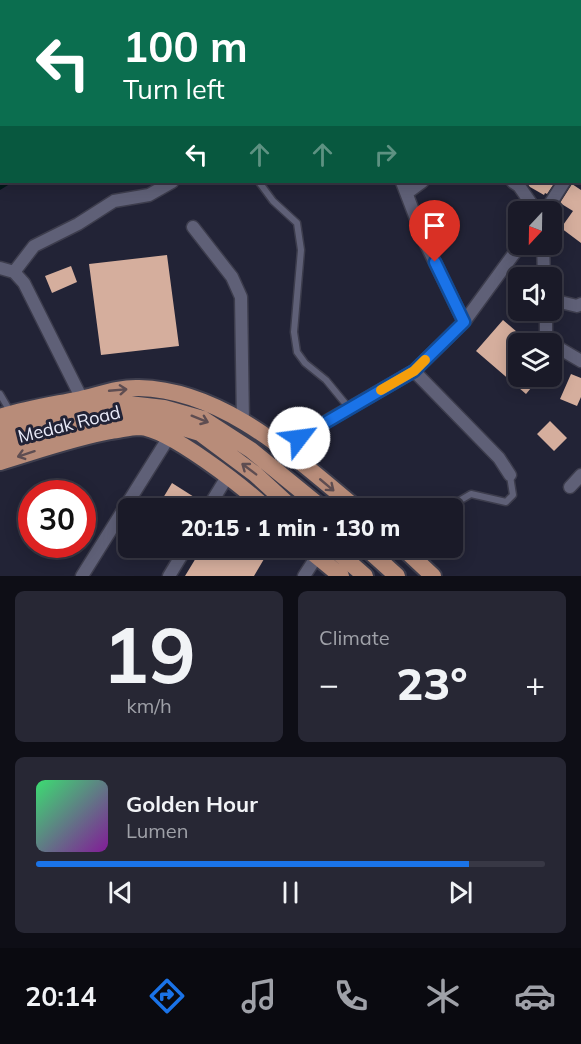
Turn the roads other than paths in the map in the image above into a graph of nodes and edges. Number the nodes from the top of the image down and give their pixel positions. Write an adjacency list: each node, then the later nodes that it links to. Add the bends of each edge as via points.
1 (170, 183): 11 (street, via 149,195 114,201 34,246)
2 (260, 183): 20 (lane, via 297,223 301,250 294,332 297,352)
3 (518, 183): 6 (street)
4 (563, 183): 7 (street)
5 (404, 187): 14 (street, via 425,242)
6 (530, 201)
7 (552, 201)
8 (193, 227): 22 (street, via 232,277 241,297)
9 (513, 255): 14 (street)
10 (0, 268): 11 (street)
11 (14, 272): 19 (street, via 24,283)
12 (562, 302): 13 (street)
13 (581, 304)
14 (464, 322): 17 (street)
15 (562, 350): 16 (street)
16 (581, 361)
17 (414, 371): 20 (street); 28 (street, via 499,458)
18 (0, 394): 21 (lane)
19 (82, 399): 21 (main road, Medak Road); 22 (main road, Medak Road, one-way to 22, via 107,391 139,388 178,393 214,406)
20 (350, 408): 26 (street)
21 (6, 415)
22 (243, 423): 26 (main road, Medak Road)
23 (0, 431): 35 (main road, one-way to 35, via 120,403 164,408 203,419 251,450)
24 (169, 437): 27 (main road, Medak Road, one-way to 27, via 140,427 117,430); 30 (main road, Medak Road); 44 (street)
25 (0, 447): 34 (main road, one-way to 25, via 200,434 126,415 92,420)
26 (282, 447): 36 (main road, Medak Road, one-way to 36)
27 (0, 462)
28 (510, 475): 37 (lane, via 513,495 506,502 471,494)
29 (581, 475): 31 (street)
30 (226, 477): 32 (street); 33 (main road, Medak Road)
31 (570, 487)
32 (214, 498)
33 (255, 498)
34 (281, 498)
35 (310, 498)
36 (344, 498)
37 (463, 499)
38 (180, 558): 45 (street)
39 (310, 558): 46 (street)
40 (319, 558): 47 (main road)
41 (344, 558): 48 (main road)
42 (377, 558): 49 (main road)
43 (419, 558): 50 (main road)
44 (82, 576)
45 (169, 576)
46 (304, 576)
47 (341, 576)
48 (365, 576)
49 (398, 576)
50 (433, 576)

